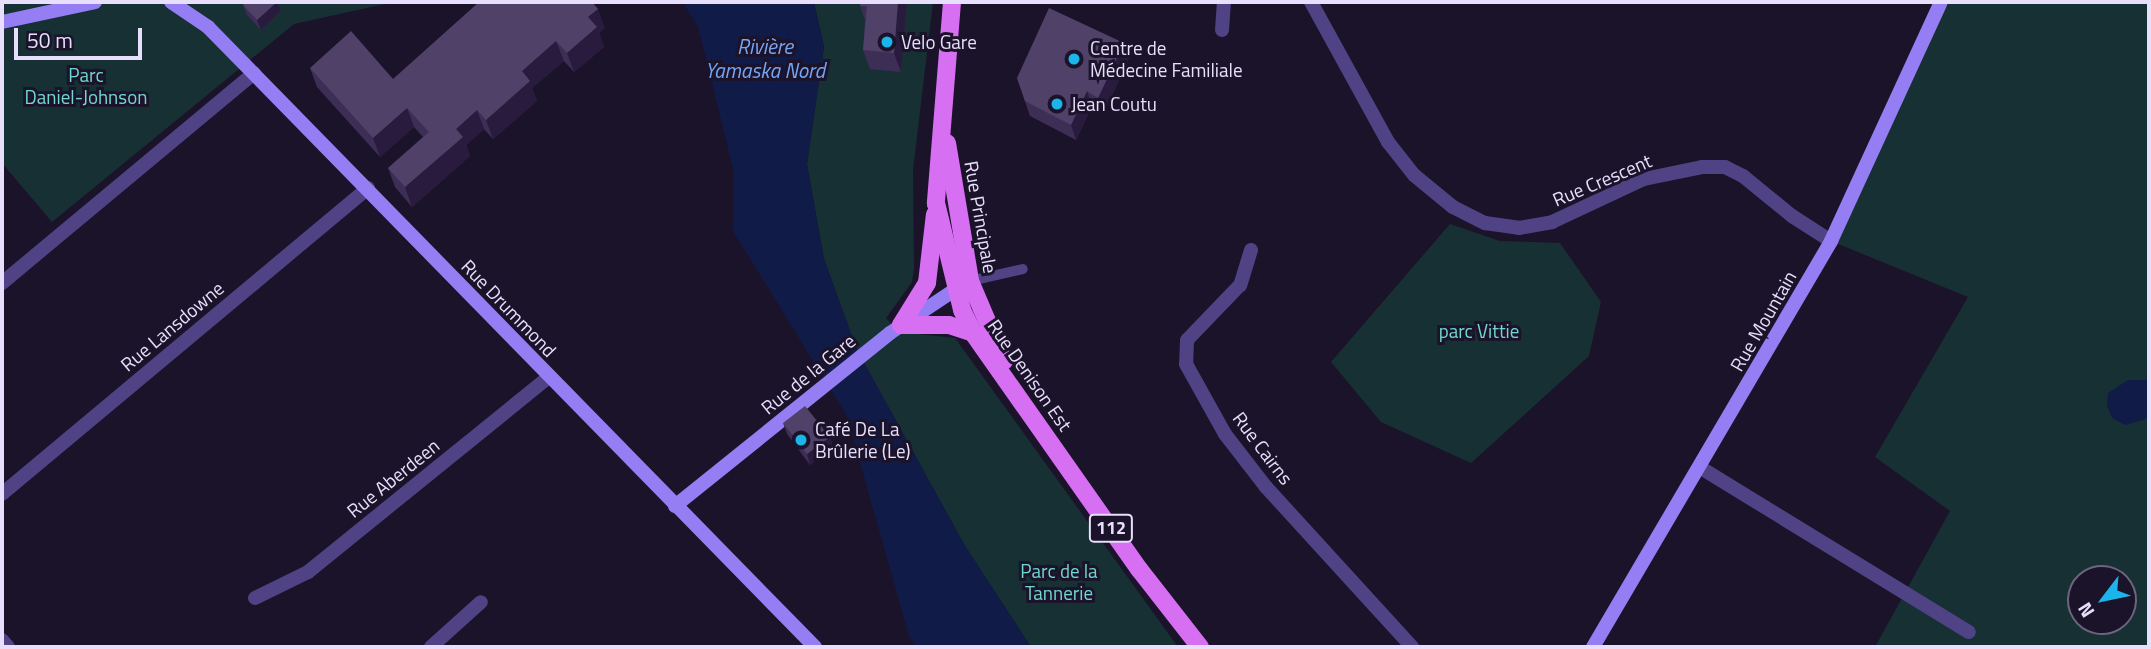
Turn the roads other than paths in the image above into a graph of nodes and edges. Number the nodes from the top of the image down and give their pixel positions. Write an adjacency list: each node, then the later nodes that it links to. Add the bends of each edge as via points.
1 (96, 2): 7 (street)
2 (171, 2): 9 (street, Rue Drummond, via 208,27)
3 (952, 2): 10 (main road, Rue Denison Est / 112)
4 (1224, 2): 8 (street)
5 (1311, 2): 13 (street, Rue Crescent, via 1388,142 1414,175 1453,207 1485,223 1519,228 1552,222 1644,179 1725,167)
6 (1941, 2): 13 (street, Rue Mountain)
7 (2, 22)
8 (1222, 30)
9 (254, 72): 11 (street, Rue Drummond); 16 (street)
10 (942, 110): 12 (main road, Rue Denison Est / 112); 17 (main road, Rue Principale)
11 (368, 188): 20 (street, Rue Drummond); 23 (street, Rue Lansdowne)
12 (936, 203): 17 (main road, Rue Denison Est / 112); 18 (main road, via 927,283)
13 (1831, 241): 22 (street, Rue Mountain)
14 (1251, 250): 33 (street, Rue Cairns, via 1240,285 1187,340 1186,364 1225,434 1266,488)
15 (1023, 269): 17 (lane)
16 (2, 284)
17 (962, 284): 18 (street, Rue de la Gare); 19 (main road, Rue Denison Est / 112); 21 (main road, Rue Principale)
18 (895, 329): 19 (main road, via 949,325); 24 (street, Rue de la Gare)
19 (973, 332): 21 (main road, Rue Denison Est / 112)
20 (549, 377): 24 (street, Rue Drummond); 25 (street, Rue Aberdeen, via 308,572)
21 (1026, 405): 32 (main road, Rue Denison Est / 112, via 1139,569)
22 (1701, 468): 27 (street); 34 (street, Rue Mountain)
23 (2, 494)
24 (675, 506): 31 (street, Rue Drummond)
25 (255, 598)
26 (481, 602): 30 (street)
27 (1969, 632)
28 (2, 640): 29 (street)
29 (8, 647)
30 (431, 647)
31 (815, 647)
32 (1200, 647)
33 (1412, 647)
34 (1593, 647)

